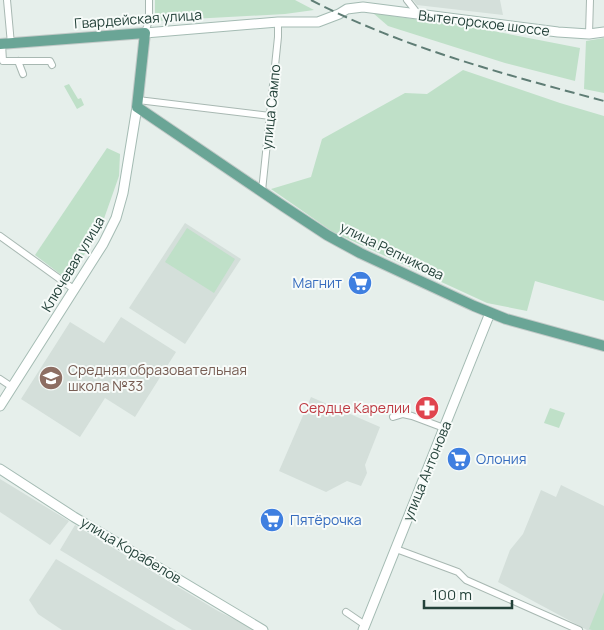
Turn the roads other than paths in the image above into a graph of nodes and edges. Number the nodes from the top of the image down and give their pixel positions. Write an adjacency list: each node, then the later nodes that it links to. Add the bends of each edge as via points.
1 (7, 0): 10 (street)
2 (148, 0): 8 (street, via 149,20)
3 (406, 0): 5 (street)
4 (590, 0): 9 (street)
5 (418, 15): 6 (main road, Вытегорское шоссе, via 363,7 346,9 318,22); 9 (main road, Вытегорское шоссе)
6 (278, 22): 8 (main road, Гвардейская улица); 15 (street, улица Сампо)
7 (604, 32): 9 (main road, Вытегорское шоссе)
8 (145, 33): 10 (main road, Гвардейская улица); 14 (main road, Ключевая улица)
9 (589, 34)
10 (4, 44): 11 (street, via 3,62)
11 (18, 61): 12 (street, via 50,61); 13 (street)
12 (52, 65)
13 (23, 74)
14 (138, 103): 15 (street); 16 (main road, улица Репникова); 18 (main road, Ключевая улица, via 124,193 116,218)
15 (270, 116): 16 (street, улица Сампо)
16 (262, 191): 19 (main road, улица Репникова, via 360,253)
17 (0, 236): 18 (street)
18 (75, 290): 22 (main road, Ключевая улица)
19 (490, 313): 20 (main road, улица Репникова); 25 (main road, улица Антонова)
20 (604, 346)
21 (0, 379): 22 (street)
22 (12, 387): 23 (main road, Ключевая улица)
23 (0, 406)
24 (393, 417): 25 (street, via 403,414)
25 (444, 428): 27 (main road, улица Антонова)
26 (0, 470): 30 (main road, улица Корабелов)
27 (396, 549): 29 (main road, улица Антонова); 31 (street, via 458,572 466,580)
28 (346, 612): 29 (street)
29 (364, 627)
30 (262, 630)
31 (579, 630)

